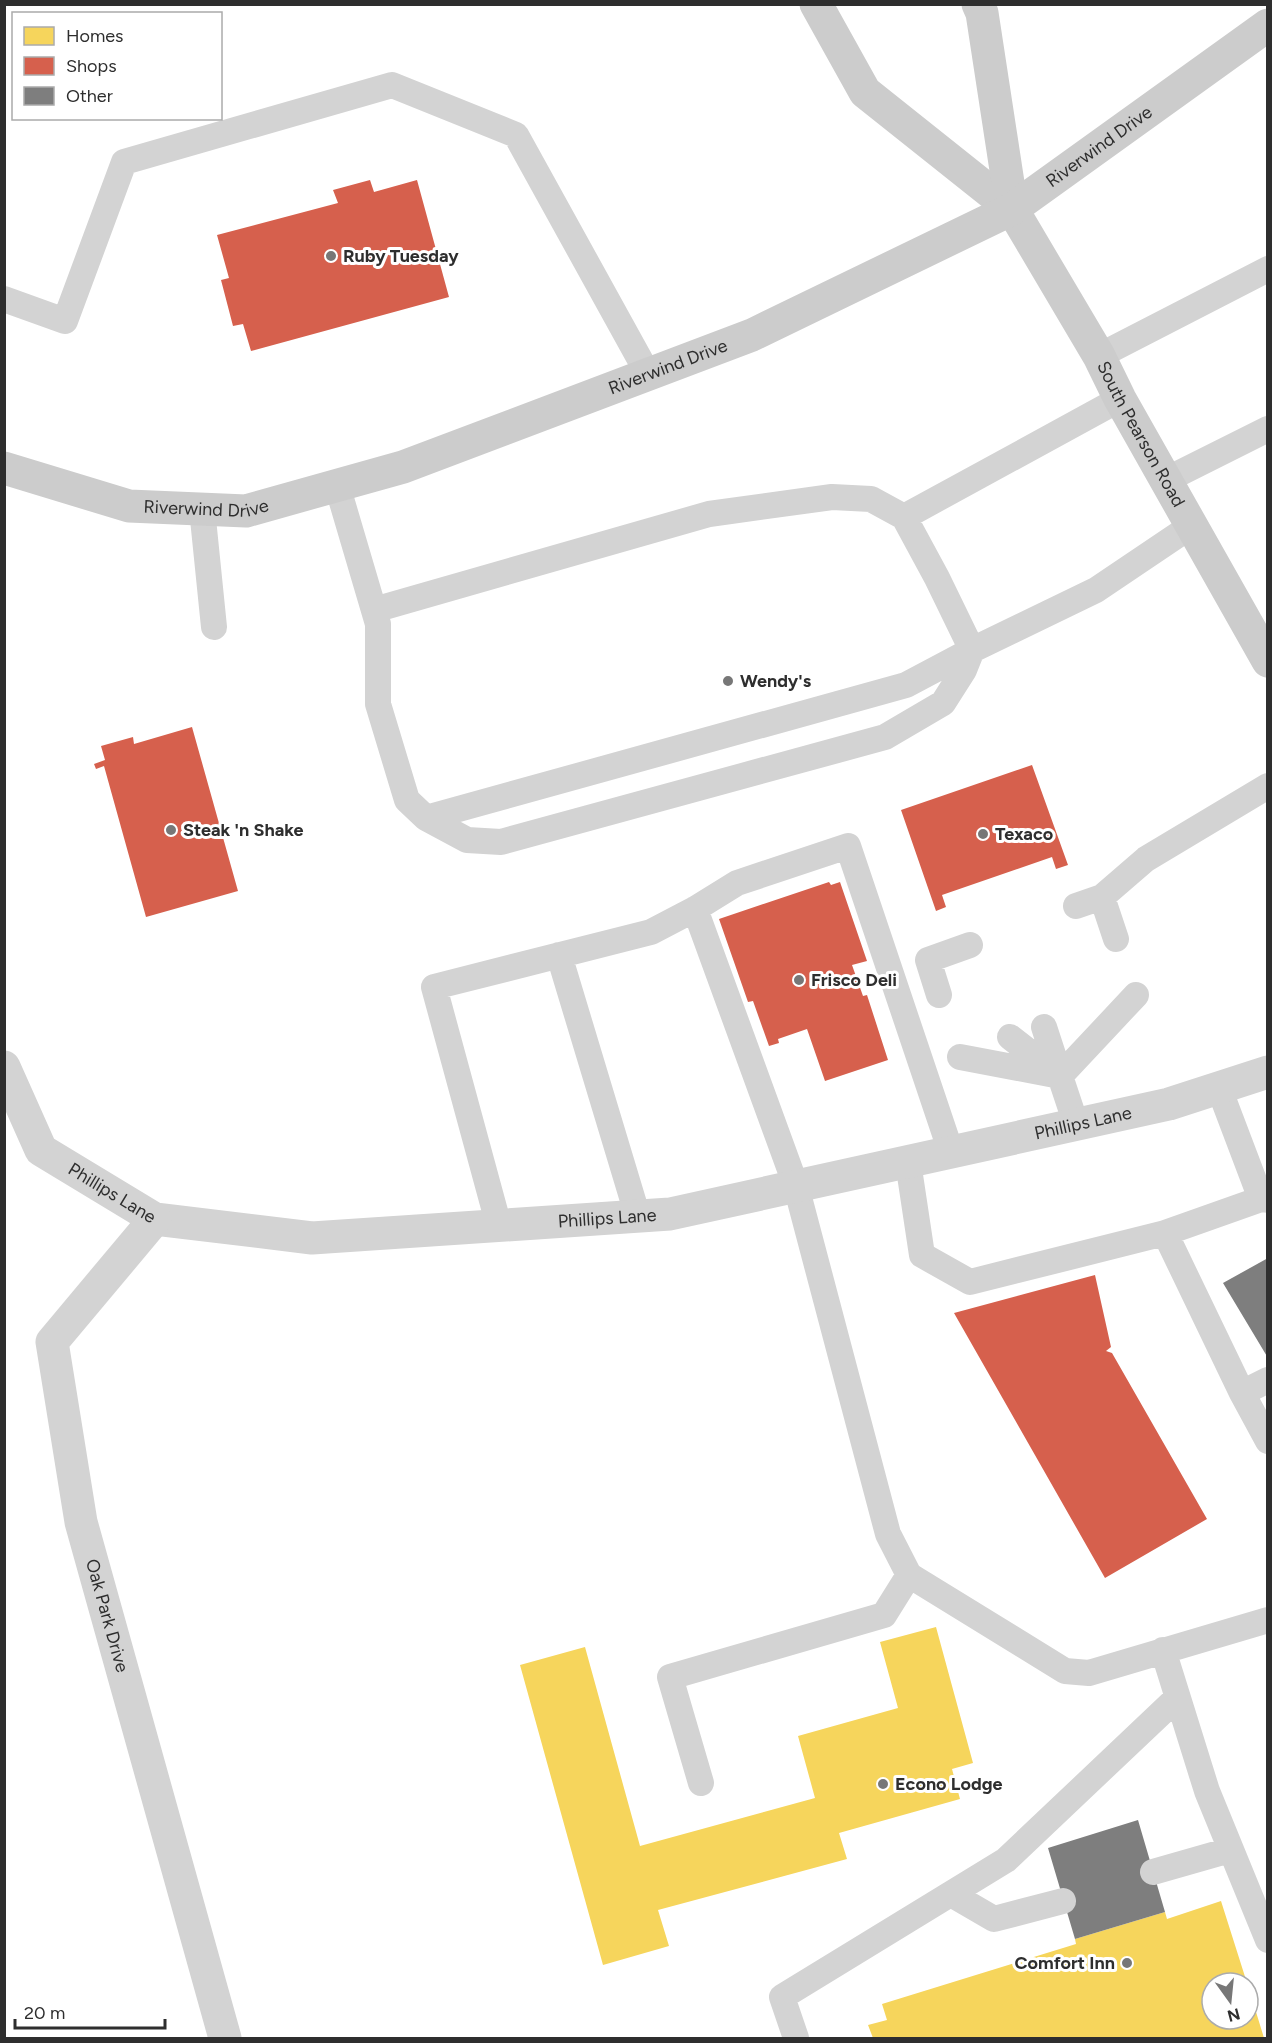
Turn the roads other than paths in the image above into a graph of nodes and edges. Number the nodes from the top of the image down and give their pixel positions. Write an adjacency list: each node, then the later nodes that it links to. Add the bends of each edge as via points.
1 (816, 4): 4 (street, South Pearson Road, via 866,92)
2 (978, 4): 4 (street, South Pearson Road)
3 (1268, 25): 4 (street, Riverwind Drive)
4 (1012, 209): 7 (street, South Pearson Road); 8 (street, Riverwind Drive, via 752,335)
5 (1268, 268): 7 (lane)
6 (4, 299): 8 (lane, via 65,321 124,162 392,85 516,135)
7 (1099, 356): 9 (street, South Pearson Road)
8 (648, 374): 13 (street, Riverwind Drive, via 403,467)
9 (1119, 399): 12 (street, South Pearson Road); 15 (lane)
10 (1268, 429): 12 (lane)
11 (4, 468): 14 (street, Riverwind Drive, via 129,506)
12 (1166, 480): 16 (street, South Pearson Road)
13 (337, 485): 14 (street, Riverwind Drive, via 246,511); 17 (lane)
14 (202, 509): 18 (lane)
15 (904, 518): 17 (lane, via 871,499 832,497 709,514); 19 (lane)
16 (1191, 526): 19 (lane, via 1096,590); 20 (street, South Pearson Road)
17 (374, 610): 22 (lane, via 378,624 378,704 407,800)
18 (214, 627)
19 (972, 650): 22 (lane, via 906,685); 22 (lane, via 943,703 885,737 501,842 467,840)
20 (1268, 661)
21 (1268, 786): 23 (lane, via 1146,859)
22 (426, 818)
23 (1102, 897): 24 (lane); 26 (lane)
24 (1076, 906)
25 (695, 909): 28 (lane, via 651,932); 40 (lane, via 737,883 848,846); 42 (lane)
26 (1116, 939)
27 (970, 945): 29 (lane, via 927,960)
28 (559, 955): 44 (lane); 46 (lane, via 434,987)
29 (939, 995)
30 (1136, 995): 37 (lane)
31 (1097, 1012): 37 (lane)
32 (1044, 1028): 37 (lane)
33 (1010, 1037): 37 (lane)
34 (960, 1057): 37 (lane)
35 (4, 1067): 45 (street, Phillips Lane, via 41,1150)
36 (1268, 1072): 38 (street, Phillips Lane)
37 (1060, 1076): 39 (lane)
38 (1218, 1088): 39 (street, Phillips Lane, via 1169,1104); 43 (lane)
39 (1076, 1124): 40 (street, Phillips Lane)
40 (951, 1152): 41 (street, Phillips Lane)
41 (908, 1162): 42 (street, Phillips Lane); 47 (lane, via 922,1255 970,1282)
42 (796, 1186): 44 (street, Phillips Lane, via 670,1214); 51 (lane, via 888,1534)
43 (1264, 1199): 47 (lane)
44 (638, 1216): 46 (street, Phillips Lane)
45 (155, 1219): 46 (street, Phillips Lane, via 312,1239); 61 (street, Oak Park Drive, via 52,1342 81,1522)
46 (499, 1226)
47 (1165, 1233): 49 (lane)
48 (1268, 1380): 49 (lane)
49 (1242, 1393): 50 (lane)
50 (1268, 1441)
51 (909, 1575): 53 (lane, via 1065,1671 1089,1673); 55 (lane, via 884,1615 670,1677)
52 (1268, 1620): 53 (lane)
53 (1163, 1650): 54 (lane)
54 (1177, 1698): 56 (lane, via 1206,1791); 58 (lane, via 1006,1860)
55 (701, 1782)
56 (1230, 1850): 57 (lane); 60 (lane)
57 (1153, 1872)
58 (951, 1894): 59 (lane, via 994,1919); 62 (lane, via 783,1997)
59 (1063, 1901)
60 (1268, 1940)
61 (225, 2038)
62 (796, 2038)

